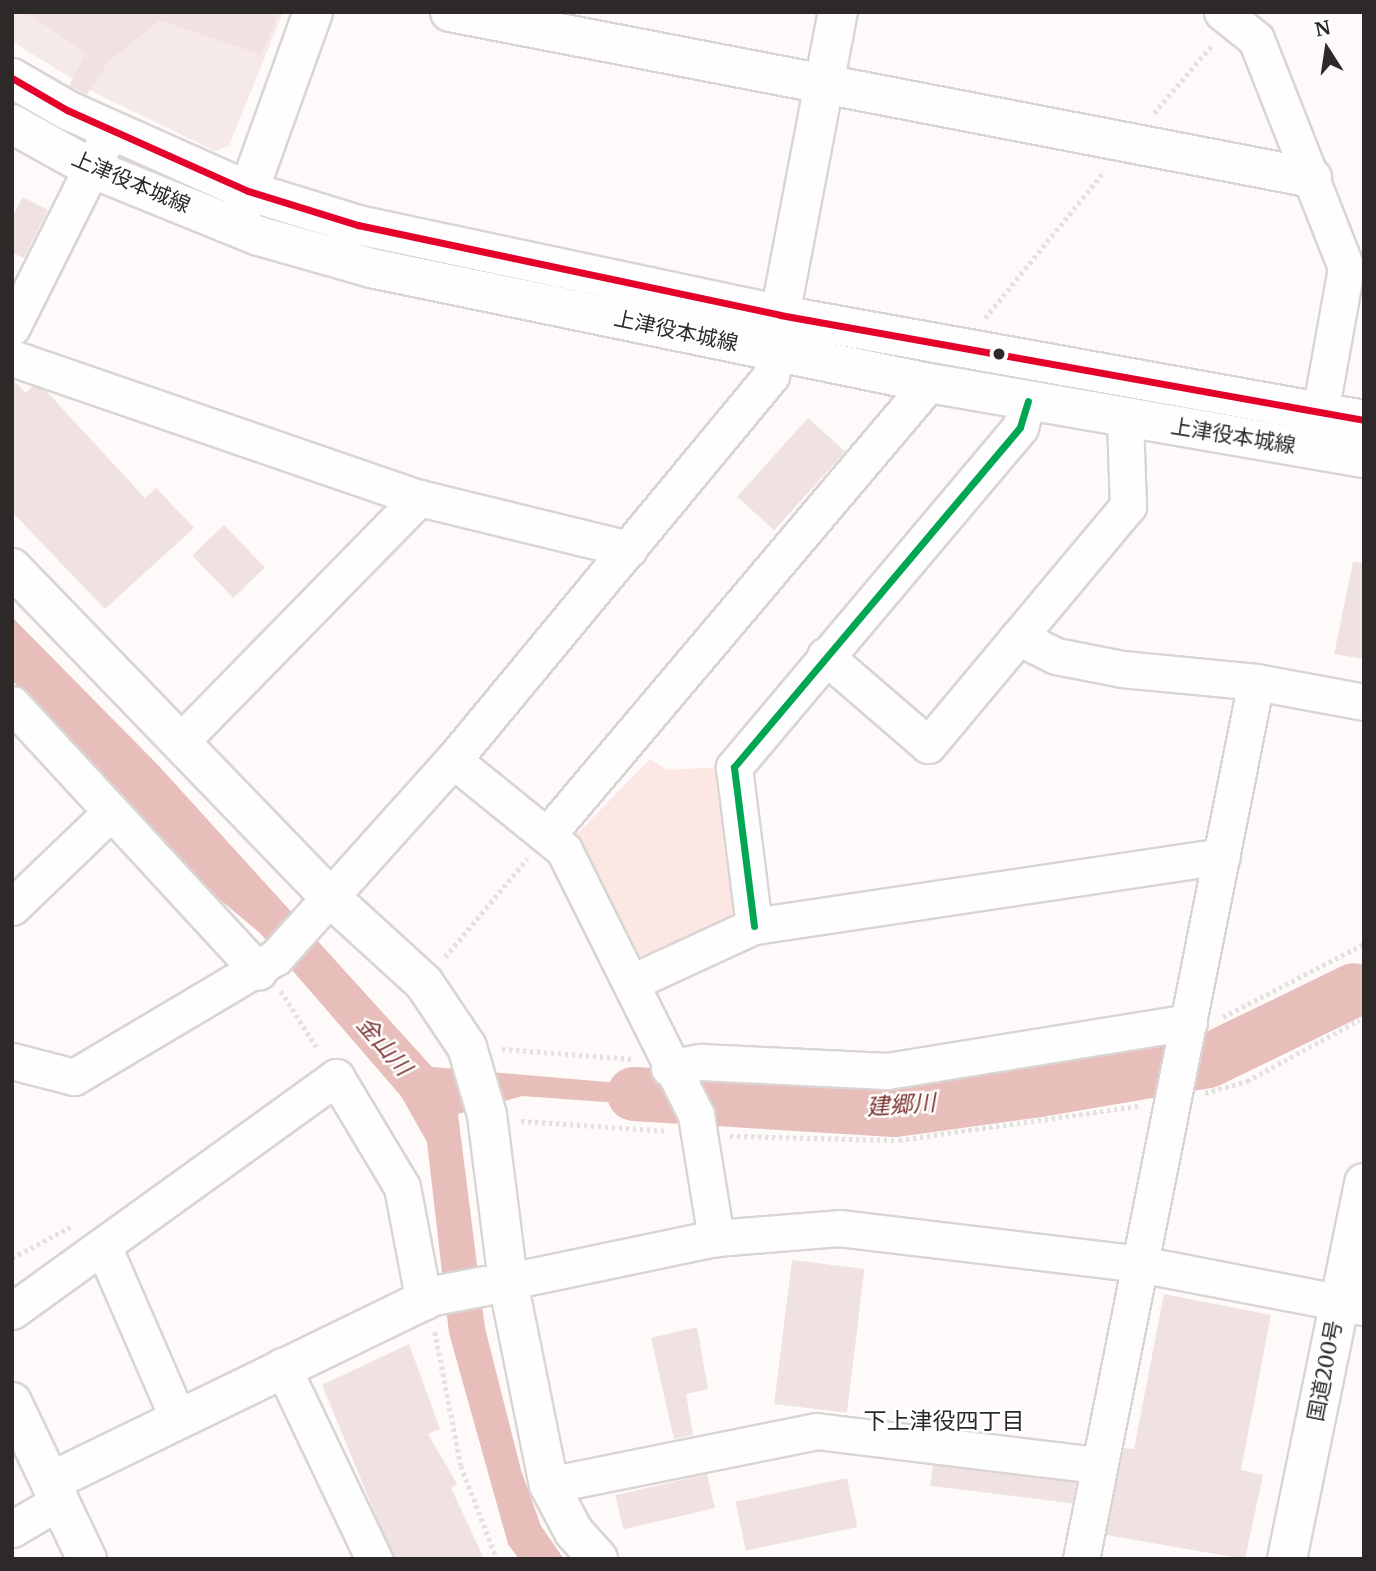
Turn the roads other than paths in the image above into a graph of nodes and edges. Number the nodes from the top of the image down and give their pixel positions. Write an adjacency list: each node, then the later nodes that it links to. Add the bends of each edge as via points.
1 (313, 12): 11 (main road)
2 (450, 12): 6 (main road)
3 (838, 12): 6 (main road)
4 (1222, 12): 10 (street, via 1256,39)
5 (12, 78): 8 (main road, 上津役本城線)
6 (826, 89): 10 (main road); 13 (main road)
7 (12, 124): 9 (main road, 上津役本城線)
8 (110, 131): 9 (street); 11 (main road, 上津役本城線)
9 (93, 169): 12 (main road, 上津役本城線); 14 (street)
10 (1312, 178): 19 (street, via 1346,268)
11 (248, 191): 12 (main road); 13 (main road, 上津役本城線, via 358,225 554,271)
12 (236, 227): 15 (main road, 上津役本城線, via 371,268)
13 (780, 315): 15 (street); 19 (main road, 上津役本城線)
14 (12, 327)
15 (780, 353): 17 (main road, 上津役本城線); 24 (street, via 771,375)
16 (12, 358): 23 (street)
17 (929, 383): 18 (main road, 上津役本城線); 34 (street)
18 (1028, 401): 20 (main road, 上津役本城線); 27 (street, via 1020,427)
19 (1320, 412): 21 (main road, 上津役本城線)
20 (1125, 419): 22 (main road, 上津役本城線); 26 (street, via 1128,506)
21 (1364, 420)
22 (1364, 458)
23 (419, 498): 24 (street); 31 (street)
24 (629, 549): 32 (street)
25 (12, 568): 31 (main road)
26 (1018, 637): 27 (street, via 928,745); 28 (street, via 1056,656 1122,669)
27 (825, 656): 38 (street, via 734,767)
28 (1256, 682): 29 (street); 35 (street)
29 (1364, 702)
30 (12, 704): 33 (street)
31 (182, 740): 37 (main road)
32 (453, 760): 34 (street); 37 (street)
33 (111, 812): 36 (street); 39 (street)
34 (548, 834): 40 (street, via 564,850)
35 (1222, 856): 38 (street); 41 (street)
36 (12, 906)
37 (324, 908): 39 (street); 48 (main road, via 424,983 469,1052 488,1120)
38 (754, 926): 40 (street)
39 (267, 965): 42 (street, via 74,1077)
40 (632, 982): 43 (street)
41 (1186, 1030): 43 (street, via 887,1071 701,1062); 47 (street)
42 (12, 1060)
43 (670, 1070): 45 (street, via 699,1125)
44 (1364, 1183): 50 (main road, 国道200号)
45 (716, 1238): 47 (street, via 839,1228); 48 (street)
46 (103, 1246): 49 (street, via 336,1077 402,1187); 51 (street); 54 (street)
47 (1140, 1264): 50 (street); 55 (street)
48 (497, 1284): 49 (main road); 56 (main road)
49 (429, 1299): 52 (main road)
50 (1351, 1305): 63 (main road, 国道200号)
51 (12, 1311)
52 (282, 1367): 54 (main road); 60 (street)
53 (12, 1402): 57 (main road)
54 (177, 1416): 57 (main road)
55 (1098, 1465): 56 (street, via 816,1431); 62 (street)
56 (549, 1485): 61 (main road, via 574,1532)
57 (55, 1491): 58 (street); 59 (main road)
58 (12, 1530)
59 (87, 1559)
60 (374, 1559)
61 (598, 1559)
62 (1081, 1559)
63 (1287, 1559)

